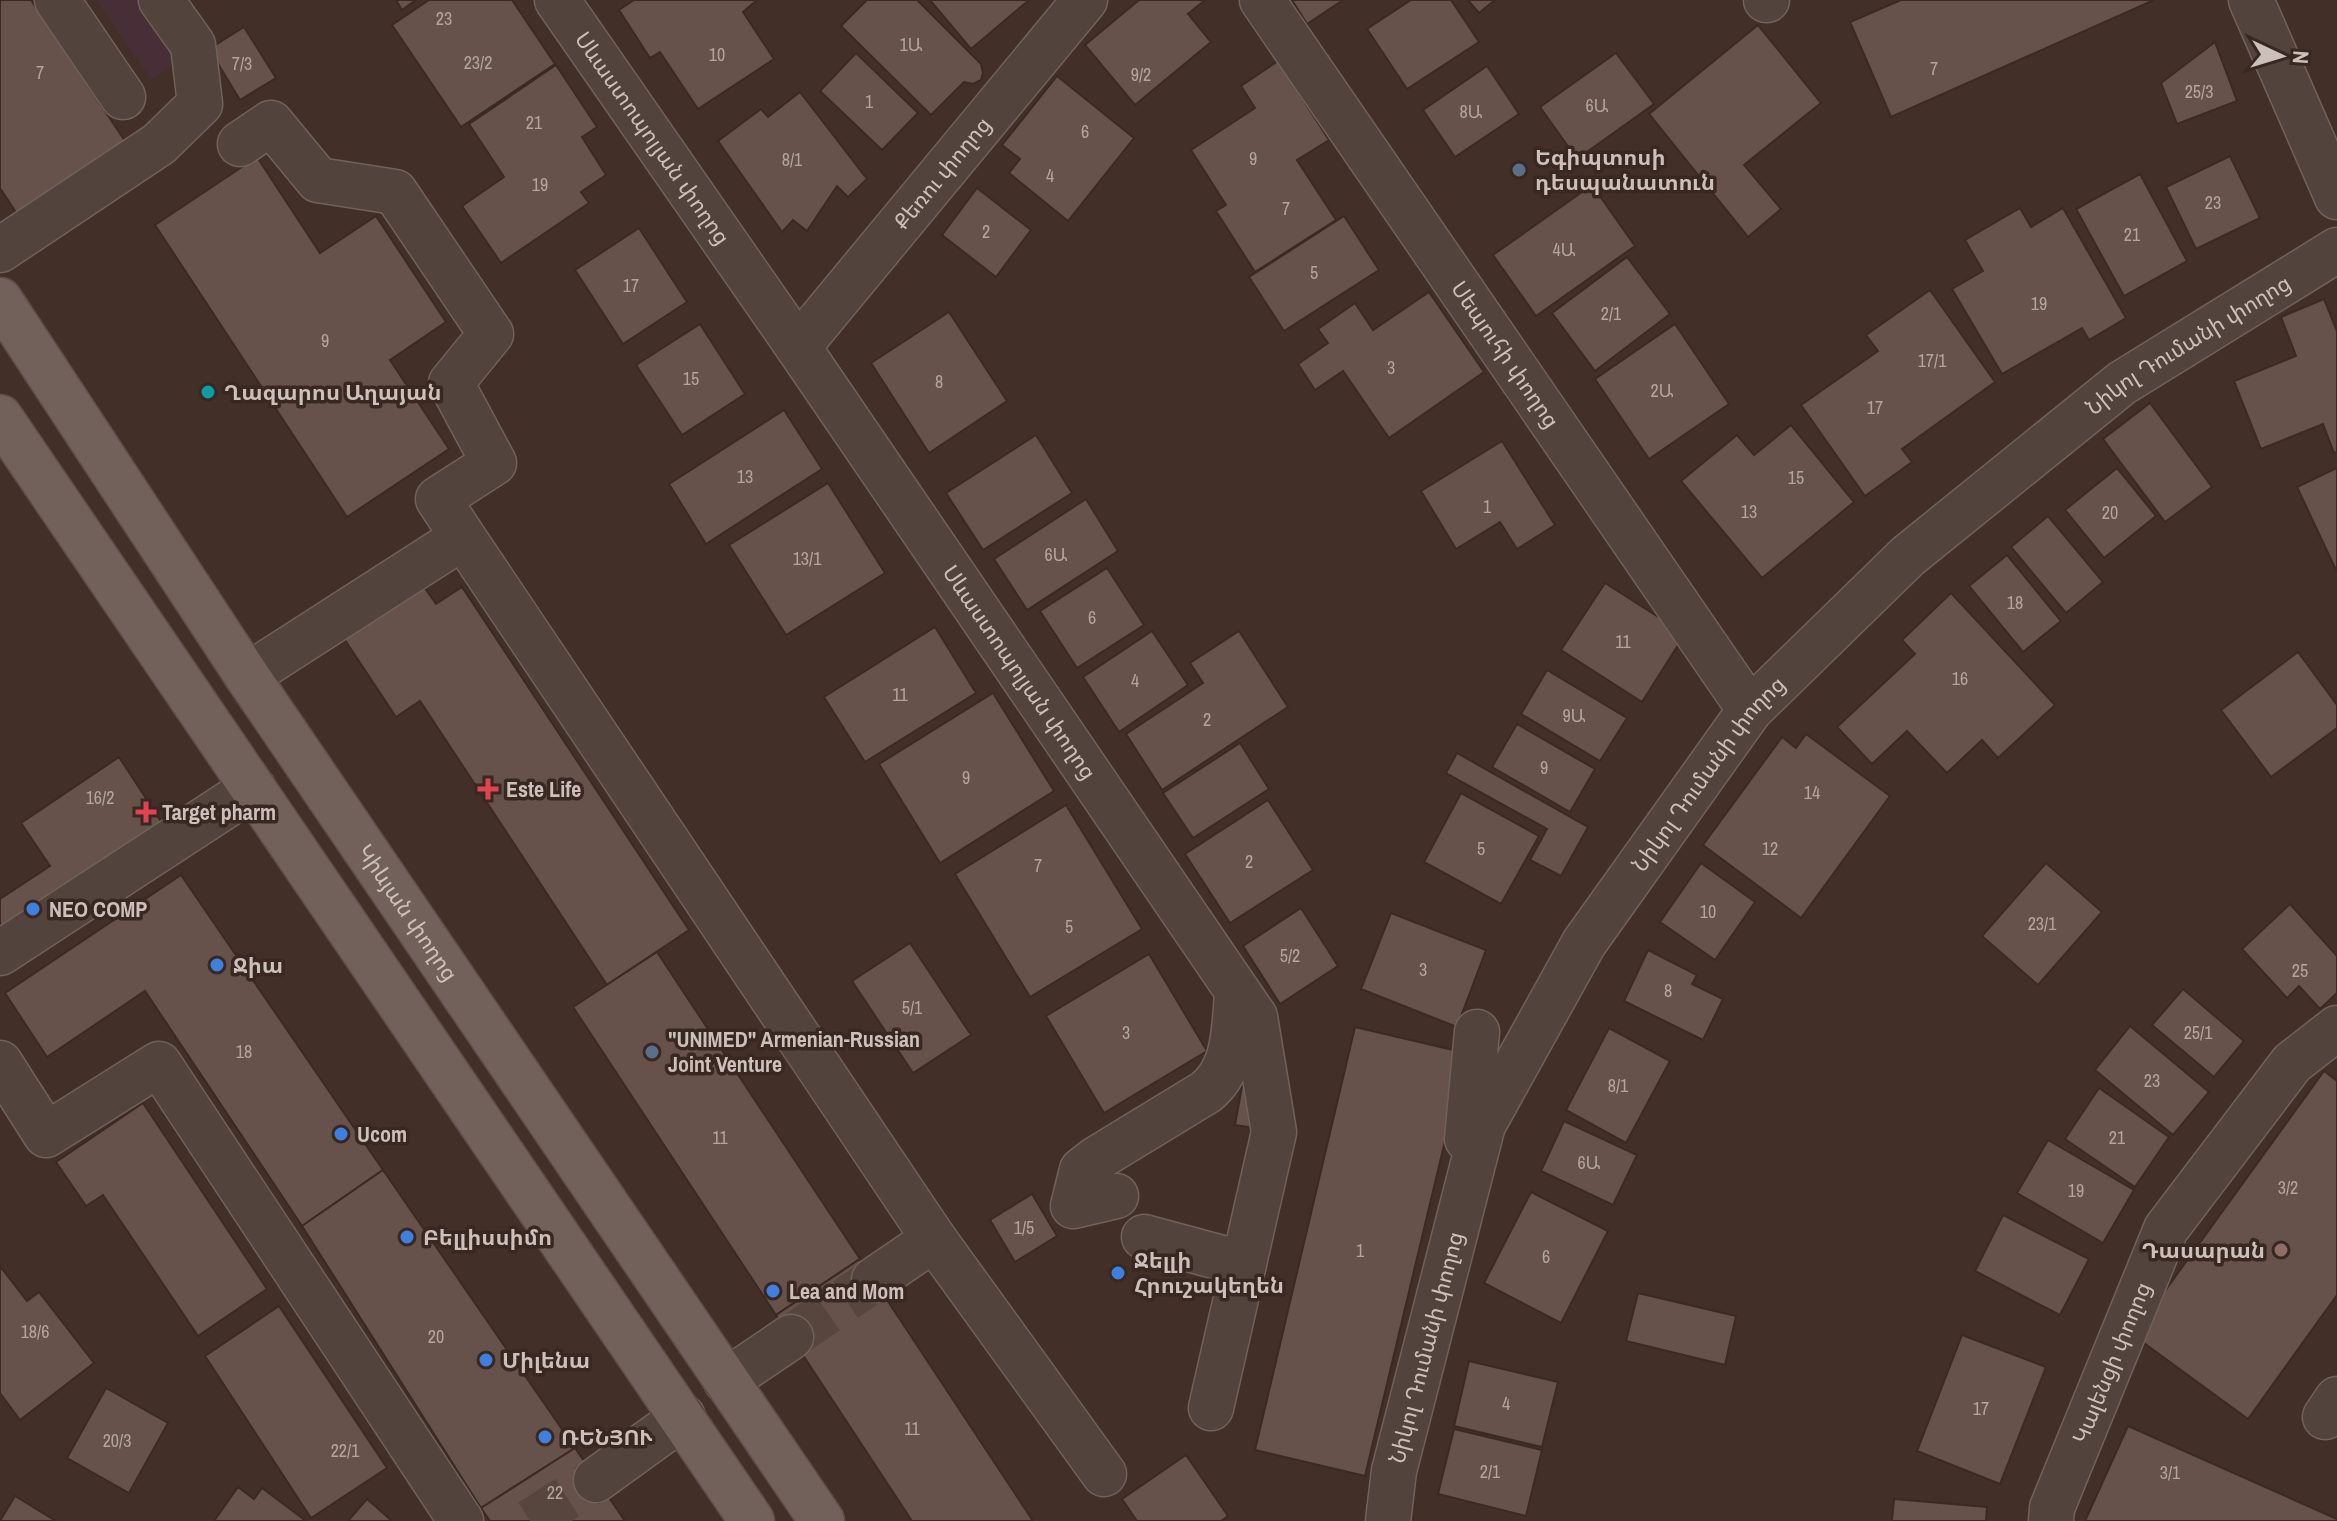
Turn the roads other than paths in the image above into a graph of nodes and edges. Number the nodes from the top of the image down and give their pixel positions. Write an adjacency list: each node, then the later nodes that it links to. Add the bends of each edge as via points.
1 (57, 0): 7 (street)
2 (161, 0): 10 (street, via 193,45 200,104 159,144)
3 (557, 0): 13 (street, Սևաստոպոլյան փողոց)
4 (1085, 0): 13 (street, Քեռու փողոց)
5 (1262, 0): 18 (street, Սեպուհի փողոց)
6 (2251, 0): 9 (street)
7 (123, 97)
8 (240, 144): 16 (street, via 271,123 318,180 395,192 491,334 451,383 494,463 438,499)
9 (2337, 197)
10 (0, 250)
11 (2337, 250): 18 (street, Նիկոլ Դումանի փողոց, via 2122,383 1908,556)
12 (0, 300): 14 (main road, Կիևյան փողոց)
13 (798, 347): 21 (street, Սևաստոպոլյան փողոց)
14 (64, 398): 15 (main road, via 35,391 16,399); 17 (main road, Կիևյան փողոց)
15 (3, 422): 19 (main road)
16 (463, 537): 17 (street); 28 (street)
17 (247, 676): 32 (main road, Կիևյան փողոց)
18 (1750, 710): 26 (street, Նիկոլ Դումանի փողոց, via 1584,943 1483,1125)
19 (253, 788): 20 (street); 34 (main road)
20 (0, 953)
21 (1238, 991): 25 (street, via 1233,1043 1220,1081 1082,1170 1073,1206); 29 (street, Սևաստոպոլյան փողոց, via 1255,1017 1274,1132)
22 (2337, 1028): 41 (street, Կալենցի փողոց, via 2292,1063 2166,1229)
23 (1477, 1032): 26 (street)
24 (0, 1063): 37 (street, via 46,1135 159,1064)
25 (1116, 1196)
26 (1457, 1225): 40 (street, Նիկոլ Դումանի փողոց, via 1394,1471)
27 (1144, 1237): 29 (street)
28 (934, 1239): 30 (street); 35 (street)
29 (1244, 1264): 33 (street, Սևաստոպոլյան փողոց)
30 (874, 1280)
31 (791, 1337): 32 (street)
32 (726, 1381): 39 (main road, Կիևյան փողոց)
33 (1211, 1408)
34 (683, 1417): 36 (street); 38 (main road)
35 (1104, 1474)
36 (596, 1480)
37 (461, 1521)
38 (752, 1521)
39 (822, 1521)
40 (1388, 1521)
41 (2051, 1521)

